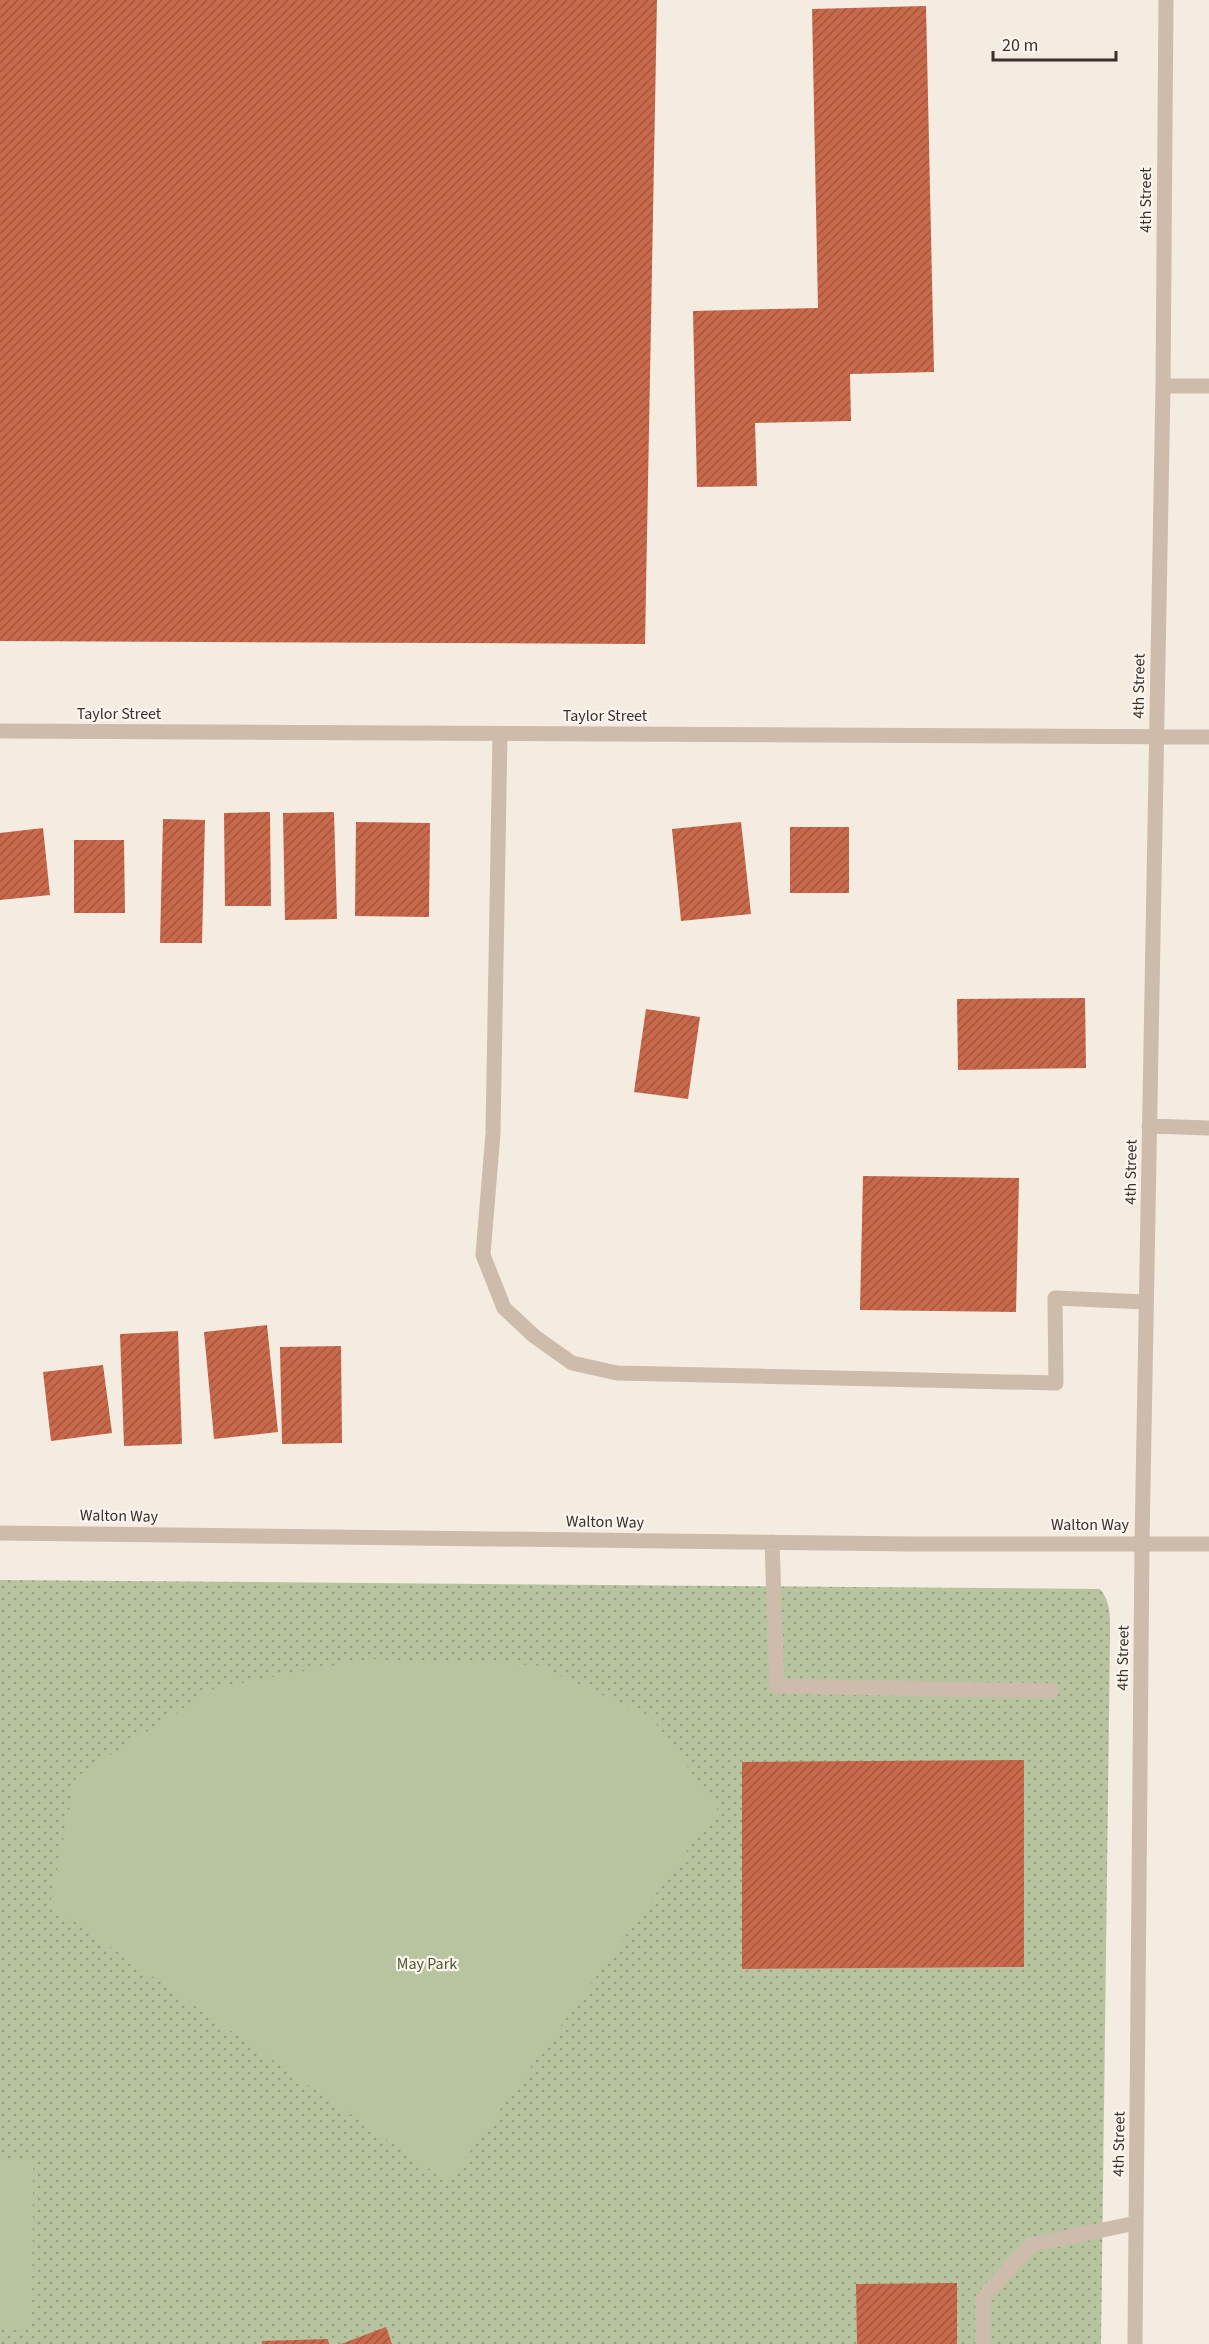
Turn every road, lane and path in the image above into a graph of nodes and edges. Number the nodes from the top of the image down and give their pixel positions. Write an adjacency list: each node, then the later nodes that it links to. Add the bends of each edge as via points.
1 (1166, 0): 2 (street, 4th Street)
2 (1163, 386): 3 (street); 6 (street, 4th Street)
3 (1209, 386)
4 (0, 731): 5 (street, Taylor Street)
5 (500, 734): 6 (street, Taylor Street); 10 (street, via 493,1133 483,1255 504,1308 534,1336 572,1363 617,1373 1056,1383 1055,1298)
6 (1156, 737): 7 (street, Taylor Street); 8 (street, 4th Street)
7 (1209, 737)
8 (1149, 1126): 9 (street); 10 (street, 4th Street)
9 (1209, 1128)
10 (1146, 1302): 13 (street, 4th Street)
11 (0, 1533): 12 (street, Walton Way)
12 (772, 1542): 13 (street, Walton Way); 15 (street, via 777,1686)
13 (1142, 1543): 14 (street, Walton Way); 16 (street, 4th Street)
14 (1209, 1544)
15 (1050, 1691)
16 (1136, 2223): 17 (street, via 1031,2245 983,2298); 18 (street, 4th Street)
17 (983, 2344)
18 (1135, 2344)

